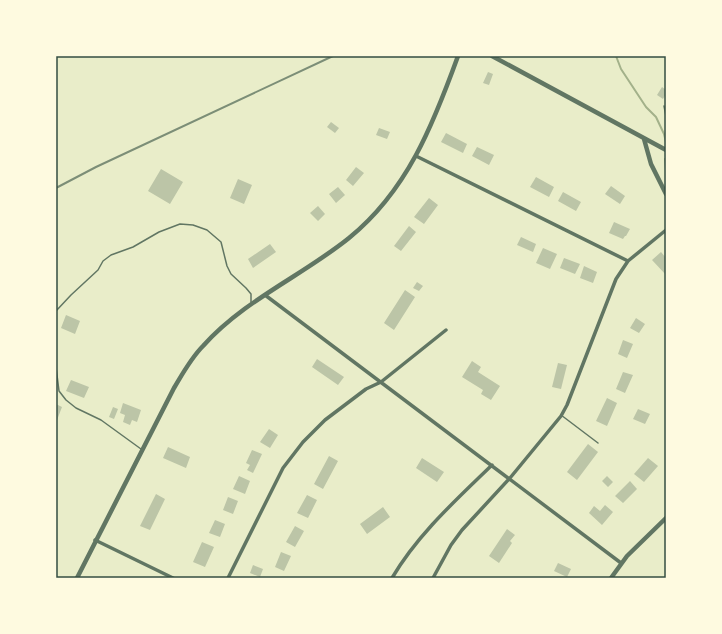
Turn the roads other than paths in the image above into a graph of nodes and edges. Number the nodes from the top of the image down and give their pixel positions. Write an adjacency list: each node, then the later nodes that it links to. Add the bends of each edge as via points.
1 (458, 56): 7 (street)
2 (492, 56): 5 (street)
3 (664, 106): 4 (lane)
4 (666, 116)
5 (644, 139): 6 (street); 8 (street, via 651,164)
6 (666, 150)
7 (416, 156): 10 (street); 11 (street, via 387,200 362,226 335,248)
8 (666, 194)
9 (666, 230): 10 (street)
10 (628, 261): 18 (street, via 616,279)
11 (265, 295): 12 (street); 17 (street)
12 (251, 304): 13 (lane, via 251,294 231,274 227,266 221,242 207,230 180,224 111,255); 20 (street, via 212,335 191,360)
13 (56, 311)
14 (446, 330): 17 (street)
15 (56, 367): 16 (lane)
16 (57, 376): 20 (lane, via 59,391 66,400 101,420)
17 (381, 382): 21 (street); 28 (street, via 366,389 325,420 292,455 273,487)
18 (561, 415): 19 (lane); 22 (street)
19 (598, 443)
20 (142, 450): 24 (street)
21 (492, 466): 22 (street); 29 (street, via 429,528)
22 (510, 478): 25 (street); 30 (street, via 462,530)
23 (666, 518): 25 (street)
24 (96, 540): 26 (street); 27 (street)
25 (621, 563): 31 (street)
26 (76, 578)
27 (173, 578)
28 (228, 578)
29 (392, 578)
30 (433, 578)
31 (611, 578)

